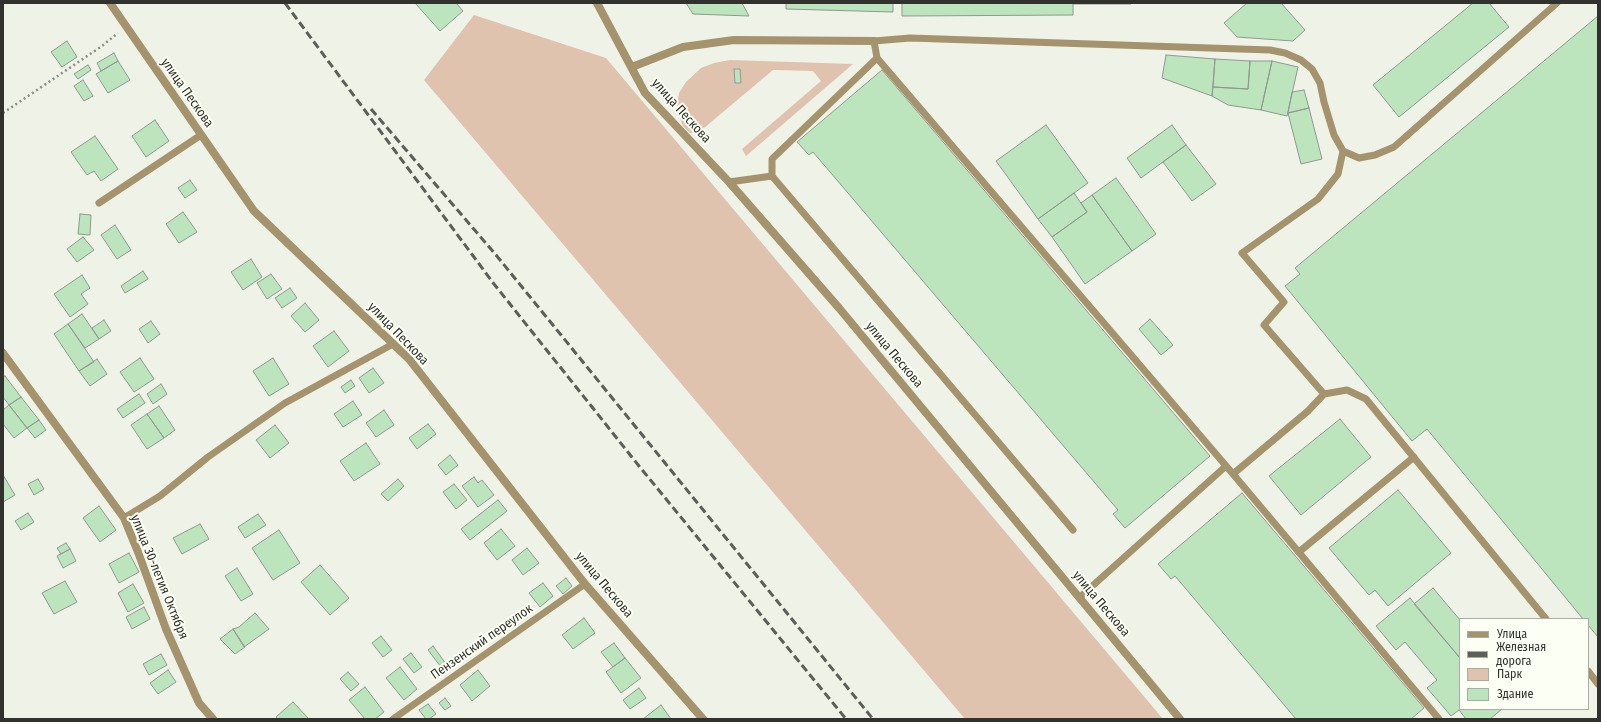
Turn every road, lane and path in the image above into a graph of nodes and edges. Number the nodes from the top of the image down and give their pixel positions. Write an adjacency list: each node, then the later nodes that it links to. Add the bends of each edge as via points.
1 (110, 3): 4 (street, улица Пескова)
2 (597, 3): 7 (street, улица Пескова)
3 (1557, 3): 10 (lane, via 1394,146 1375,155 1359,158)
4 (126, 27): 8 (path); 9 (street, улица Пескова)
5 (874, 41): 6 (lane); 7 (street, via 734,40 683,47); 10 (lane, via 918,39 1263,50 1285,53 1301,60 1312,69 1320,83 1334,135)
6 (878, 58): 11 (lane, via 772,159); 18 (lane)
7 (632, 67): 12 (street, улица Пескова, via 645,93)
8 (3, 113)
9 (201, 135): 13 (lane); 14 (street, улица Пескова, via 254,210)
10 (1343, 151): 16 (lane, via 1338,174 1318,199 1242,253 1284,302 1264,325)
11 (772, 176): 12 (lane); 21 (lane)
12 (729, 182): 24 (street, улица Пескова, via 839,308)
13 (99, 203)
14 (393, 344): 20 (lane, via 285,403 208,457 160,496); 23 (street, улица Пескова, via 409,359)
15 (3, 353): 20 (street, улица 30-летия Октября)
16 (1324, 394): 17 (lane, via 1347,390 1366,399); 19 (lane, via 1308,411)
17 (1414, 457): 22 (lane); 25 (lane)
18 (1226, 466): 19 (lane); 24 (lane)
19 (1234, 474): 22 (lane)
20 (124, 518): 28 (street, улица 30-летия Октября, via 166,629 199,703)
21 (1073, 530)
22 (1299, 552): 32 (lane)
23 (585, 584): 29 (lane, Пензенский переулок); 30 (street, улица Пескова)
24 (1080, 597): 31 (street, улица Пескова)
25 (1545, 618)
26 (1589, 672): 27 (lane)
27 (1598, 684)
28 (213, 719)
29 (393, 719)
30 (703, 719)
31 (1180, 719)
32 (1439, 719)

